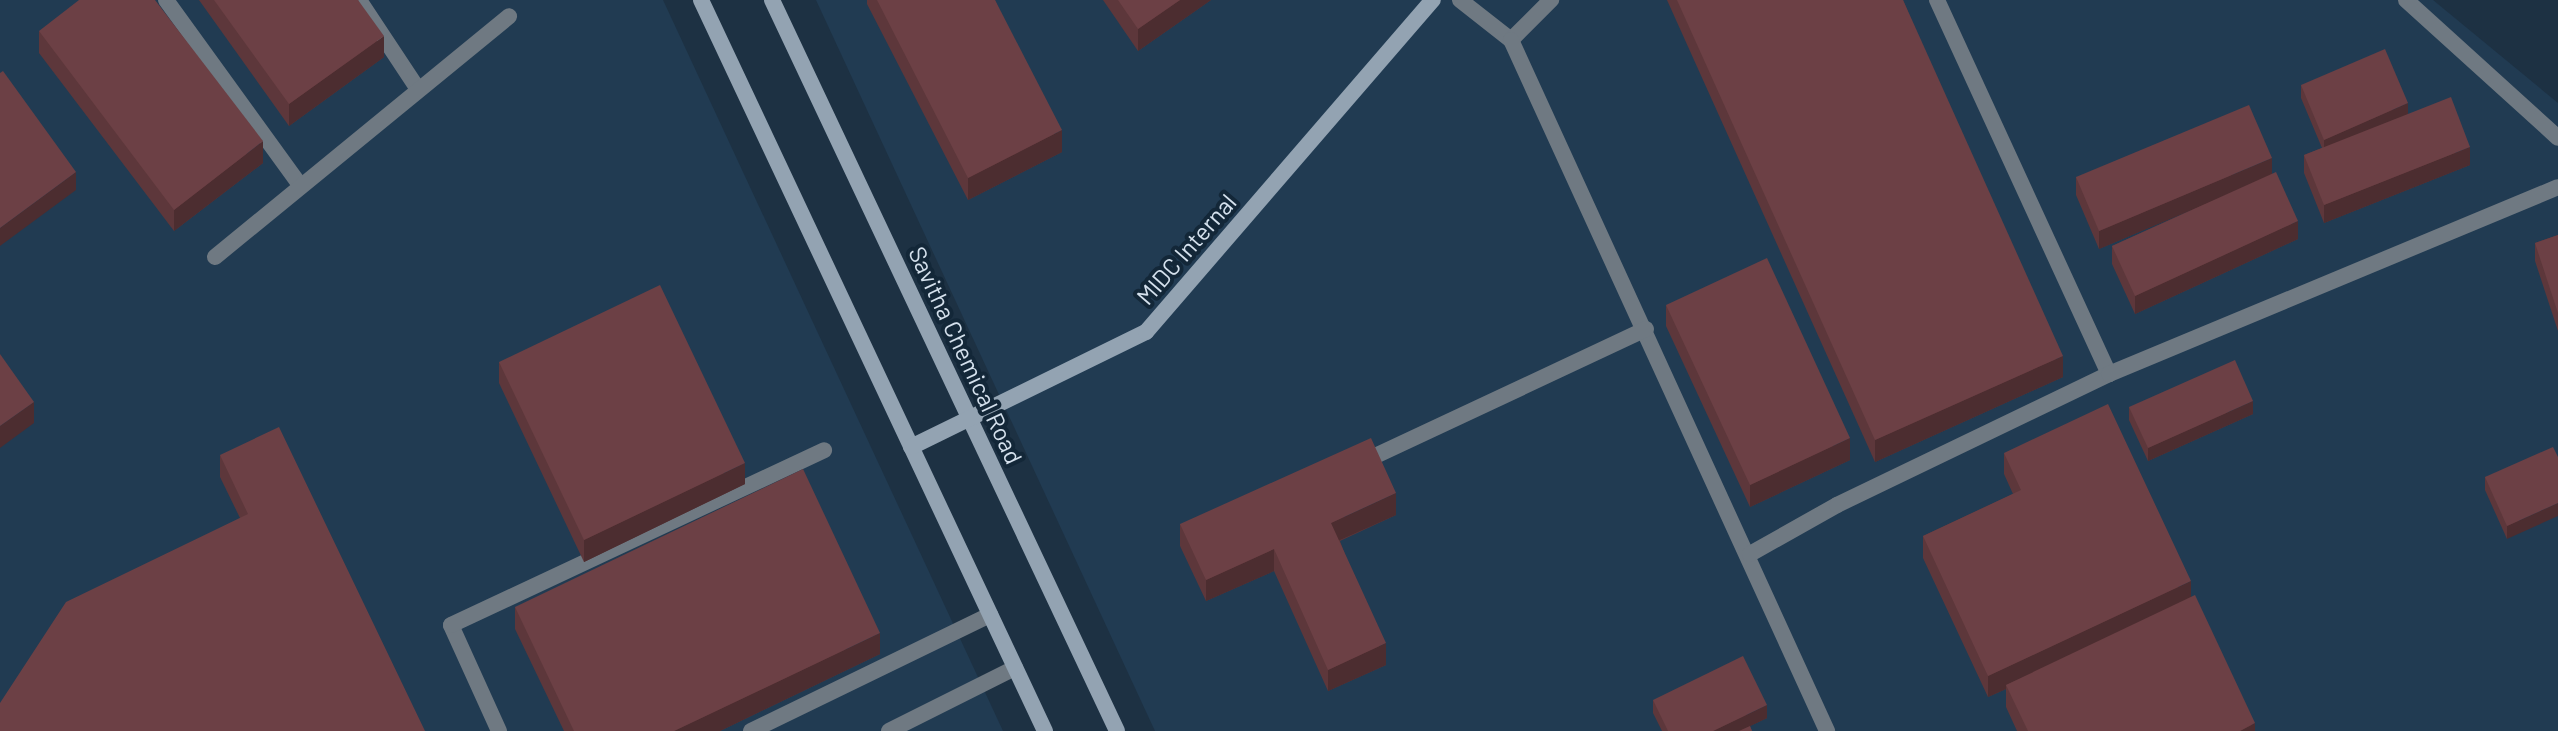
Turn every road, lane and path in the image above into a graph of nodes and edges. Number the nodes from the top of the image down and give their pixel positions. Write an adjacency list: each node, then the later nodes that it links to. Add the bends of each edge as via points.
1 (166, 0): 14 (lane)
2 (359, 0): 12 (lane)
3 (701, 0): 20 (main road)
4 (772, 0): 19 (main road, Savitha Chemical Road)
5 (1433, 0): 19 (main road, MIDC Internal, via 1146,332)
6 (1460, 0): 11 (lane)
7 (1551, 0): 11 (lane)
8 (1937, 0): 18 (lane)
9 (2406, 0): 13 (lane)
10 (509, 16): 12 (lane)
11 (1511, 40): 17 (lane)
12 (418, 89): 14 (lane)
13 (2558, 138)
14 (299, 184): 16 (lane)
15 (2558, 187): 18 (lane)
16 (215, 257)
17 (1646, 329): 22 (lane); 23 (lane)
18 (2109, 374): 23 (lane, via 1837,505)
19 (969, 419): 20 (main road, MIDC Internal); 30 (main road, Savitha Chemical Road)
20 (911, 447): 24 (main road)
21 (824, 450): 26 (lane, via 451,625)
22 (1336, 474)
23 (1750, 554): 31 (lane)
24 (990, 615): 25 (main road); 27 (lane)
25 (1015, 668): 28 (lane); 29 (main road)
26 (499, 731)
27 (751, 731)
28 (889, 731)
29 (1045, 731)
30 (1117, 731)
31 (1827, 731)

